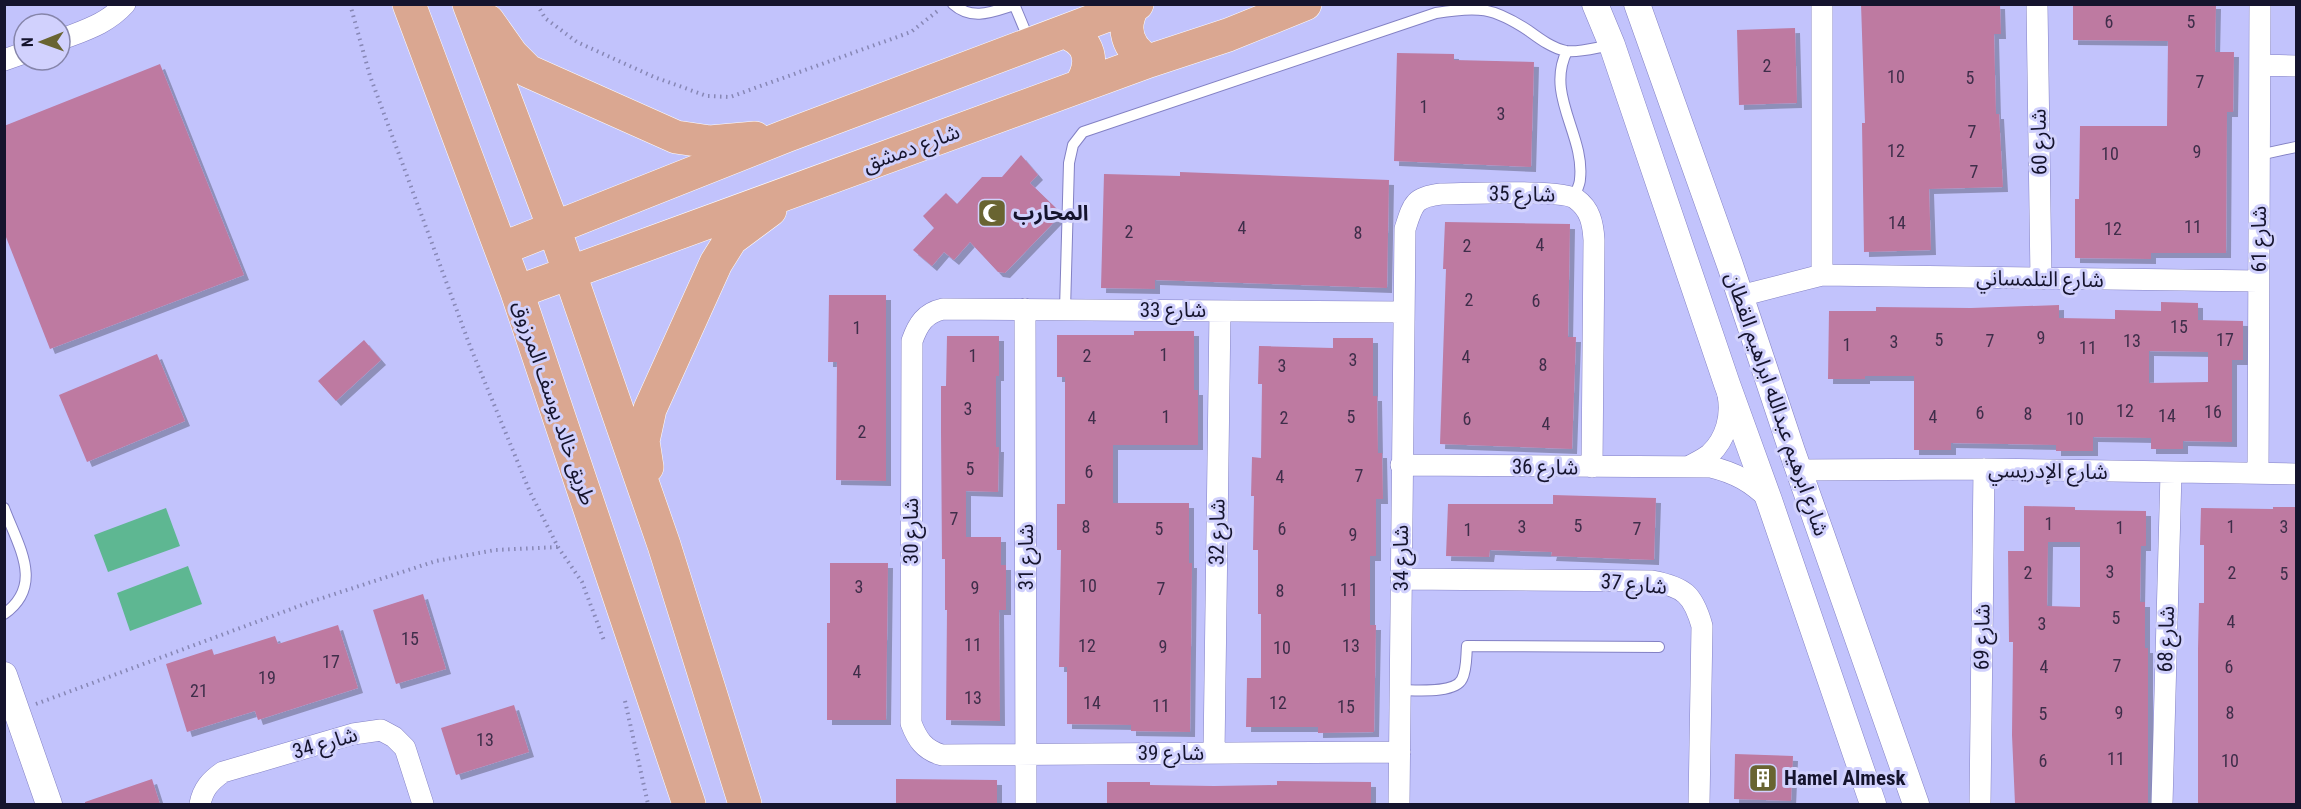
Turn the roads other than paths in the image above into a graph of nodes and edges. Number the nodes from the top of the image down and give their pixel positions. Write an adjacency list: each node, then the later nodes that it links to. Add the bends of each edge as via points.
1 (125, 4): 16 (street, via 104,23)
2 (409, 4): 34 (main road, طريق خالد يوسف المرزوق)
3 (469, 4): 33 (main road)
4 (477, 4): 26 (main road, via 512,56 528,70 676,138 710,142)
5 (953, 4): 11 (lane, via 972,14)
6 (1305, 4): 17 (main road, شارع دمشق)
7 (1324, 4): 17 (street)
8 (1822, 4): 36 (street)
9 (2037, 4): 37 (street, شارع 60)
10 (2260, 4): 21 (street, شارع 61)
11 (1014, 5): 18 (lane)
12 (1135, 5): 15 (main road); 20 (main road, via 1128,16 1127,37 1139,55)
13 (1640, 6): 24 (street, شارع ابرهيم عبدالله ابراهيم القطان)
14 (1605, 19): 19 (lane); 25 (street, شارع ابرهيم عبدالله ابراهيم القطان)
15 (1063, 32): 18 (main road); 23 (main road, via 1079,39 1088,54 1088,69)
16 (72, 35)
17 (1228, 35): 20 (main road, شارع دمشق)
18 (1032, 45): 26 (main road)
19 (1567, 51): 32 (lane, via 1559,74 1580,166 1580,182); 43 (lane, via 1490,10 1468,8 1436,13 1083,132 1073,145 1069,163)
20 (1149, 61): 23 (main road, شارع دمشق)
21 (2260, 65): 22 (street); 28 (street, شارع 61)
22 (2296, 66)
23 (1080, 86): 31 (main road, شارع دمشق)
24 (1676, 113): 25 (street, via 1671,130 1665,135 1658,138); 29 (street, شارع ابرهيم عبدالله ابراهيم القطان)
25 (1642, 131): 30 (street, شارع ابرهيم عبدالله ابراهيم القطان)
26 (786, 136): 33 (main road)
27 (2296, 147): 28 (lane)
28 (2259, 155): 38 (street, شارع 61)
29 (1691, 157): 30 (street, via 1676,148 1667,150 1660,156); 40 (street, شارع ابرهيم عبدالله ابراهيم القطان)
30 (1656, 172): 46 (street, شارع ابرهيم عبدالله ابراهيم القطان)
31 (804, 187): 35 (main road, شارع دمشق); 57 (main road, via 753,221 723,250 650,409 643,452)
32 (1574, 197): 45 (street, شارع 35, via 1441,194 1425,196 1414,203 1405,229); 49 (street, شارع 35, via 1592,220 1594,240)
33 (554, 228): 34 (main road); 35 (main road)
34 (501, 249): 39 (main road, طريق خالد يوسف المرزوق)
35 (569, 272): 39 (main road, شارع دمشق); 57 (main road)
36 (1821, 275): 37 (street, شارع التلمساني); 40 (street, شارع التلمساني)
37 (2041, 279): 38 (street, شارع التلمساني)
38 (2258, 281): 53 (street, شارع 61)
39 (517, 292): 71 (main road, طريق خالد يوسف المرزوق)
40 (1740, 296): 51 (street, شارع ابرهيم عبدالله ابراهيم القطان)
41 (943, 309): 42 (street, شارع 33); 69 (street, شارع 30, via 924,318 912,341 911,723 922,745)
42 (1025, 309): 43 (street, شارع 33); 70 (street, شارع 31)
43 (1065, 310): 44 (street, شارع 33)
44 (1220, 311): 45 (street, شارع 33); 68 (street, شارع 32)
45 (1403, 312): 47 (street, شارع 34)
46 (1726, 384): 48 (street, via 1731,409 1725,434 1710,454); 55 (street, شارع ابرهيم عبدالله ابراهيم القطان)
47 (1401, 465): 49 (street, شارع 36); 58 (street, شارع 34)
48 (1688, 467): 49 (street, شارع 36); 55 (street, شارع 36, via 1711,467 1733,473 1753,484)
49 (1592, 468)
50 (1984, 469): 51 (street, شارع الإدريسي); 52 (street, شارع الإدريسي); 81 (street, شارع 69)
51 (1800, 470): 60 (street, شارع ابرهيم عبدالله ابراهيم القطان)
52 (2171, 473): 53 (street, شارع الإدريسي); 82 (street, شارع 68)
53 (2258, 473): 54 (street, شارع الإدريسي)
54 (2296, 474)
55 (1769, 500): 62 (street, شارع ابرهيم عبدالله ابراهيم القطان)
56 (4, 508): 59 (lane, via 25,566 27,587 17,605)
57 (664, 545): 75 (main road)
58 (1401, 579): 65 (street, شارع 34); 78 (street, شارع 37, via 1652,581 1674,585 1686,593 1696,606 1702,626)
59 (4, 614)
60 (1856, 629): 62 (street, via 1852,648 1846,655 1828,655); 64 (street, شارع ابرهيم عبدالله ابراهيم القطان)
61 (1659, 647): 65 (lane, via 1467,646 1461,682 1449,689)
62 (1819, 648): 66 (street, شارع ابرهيم عبدالله ابراهيم القطان)
63 (4, 675): 72 (street)
64 (1876, 689): 66 (street, via 1870,682 1852,680 1844,685); 80 (street, شارع ابرهيم عبدالله ابراهيم القطان)
65 (1400, 690): 67 (street, شارع 34)
66 (1839, 703): 79 (street, شارع ابرهيم عبدالله ابراهيم القطان)
67 (1400, 752): 68 (street, شارع 39); 77 (street, شارع 34)
68 (1214, 753): 70 (street, شارع 39)
69 (942, 754): 70 (street, شارع 39)
70 (1027, 754): 76 (street, شارع 31)
71 (686, 798)
72 (49, 804)
73 (200, 804): 74 (street, شارع 34, via 203,792 223,772 353,734 381,730 405,748)
74 (423, 804)
75 (745, 804)
76 (1026, 804)
77 (1399, 804)
78 (1699, 804)
79 (1873, 804)
80 (1916, 804)
81 (1980, 804)
82 (2162, 804)

